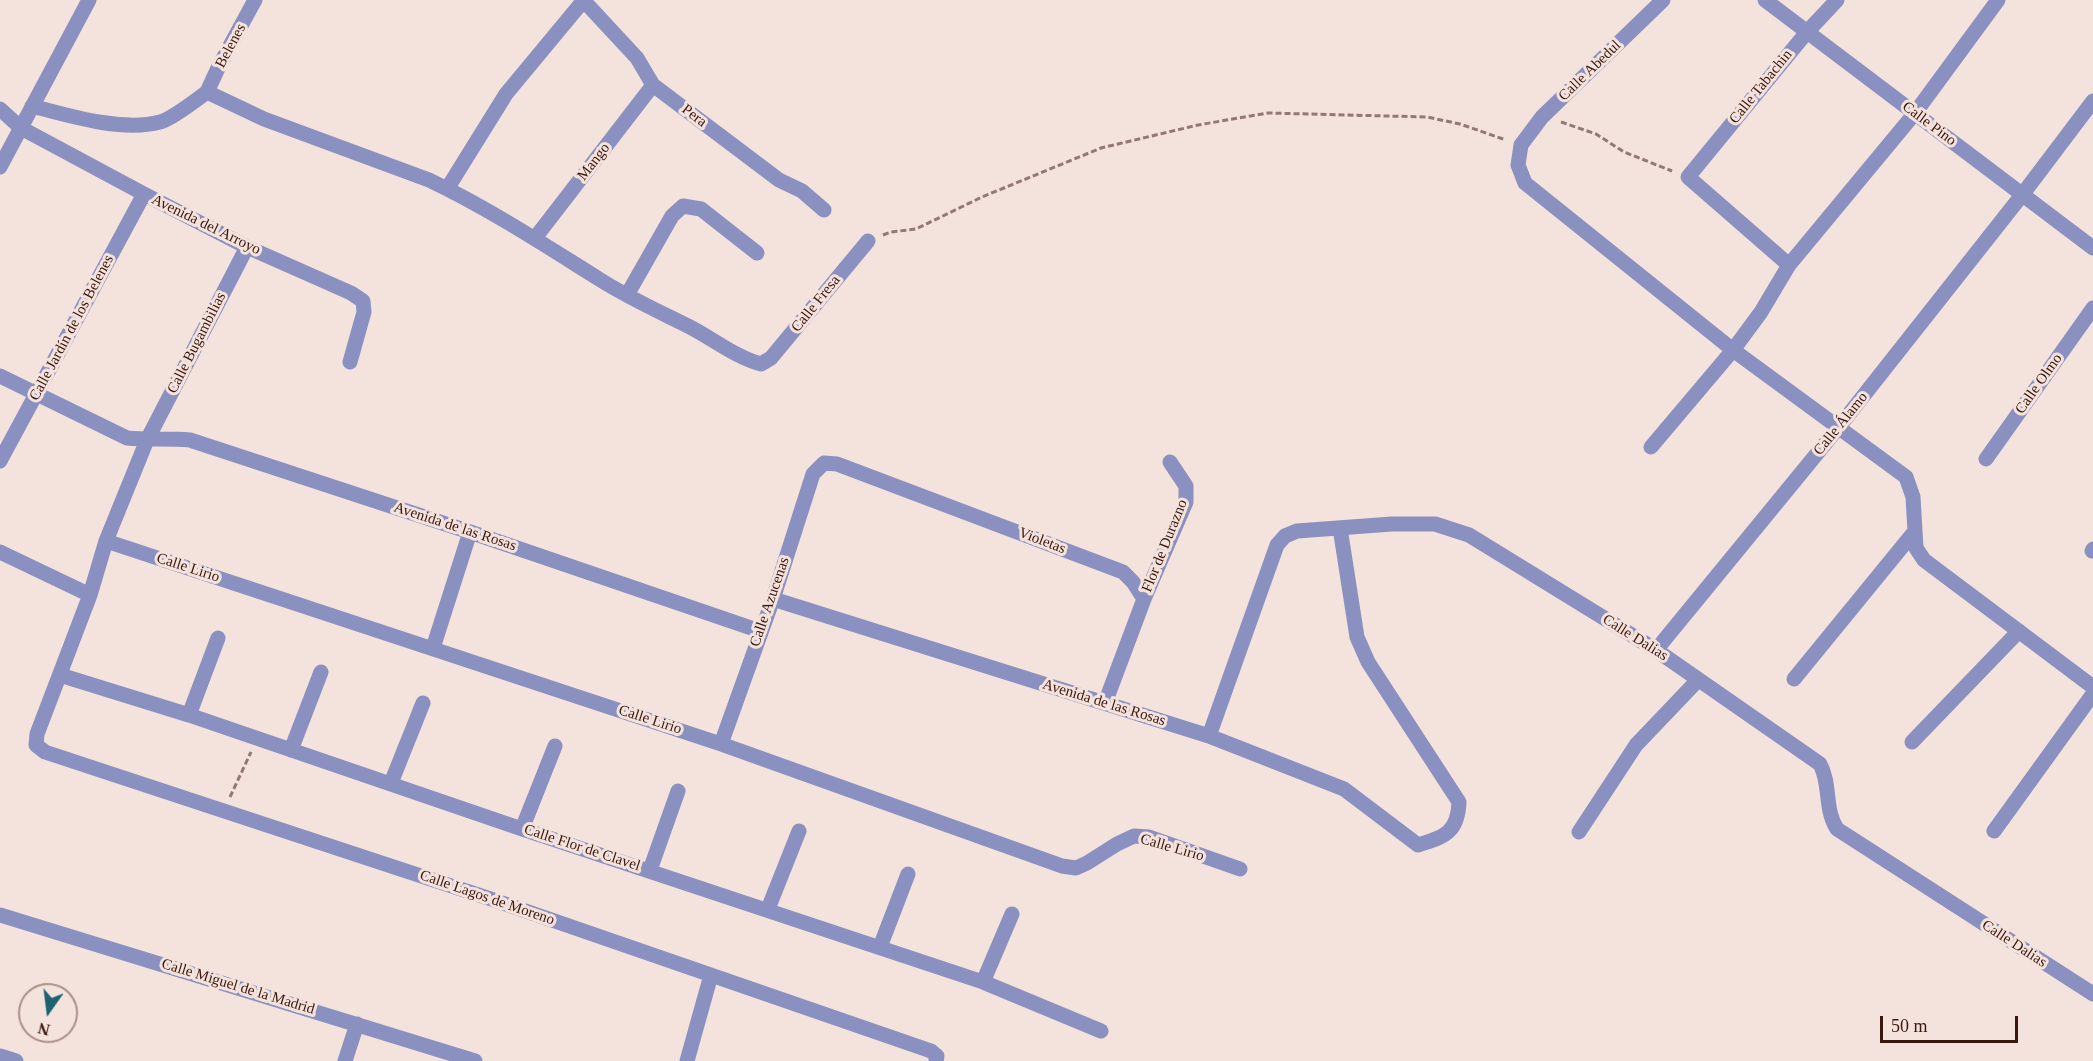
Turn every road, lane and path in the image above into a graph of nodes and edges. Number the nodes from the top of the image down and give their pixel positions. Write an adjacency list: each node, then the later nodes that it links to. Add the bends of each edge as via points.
1 (89, 0): 12 (street)
2 (255, 0): 10 (street, Belenes)
3 (584, 0): 9 (street, Pera, via 637,58); 20 (street, via 506,94)
4 (1663, 0): 15 (street, Calle Abedul)
5 (1765, 0): 8 (street, Calle Pino)
6 (1837, 0): 8 (street, Calle Tabachin)
7 (1998, 0): 14 (street)
8 (1807, 32): 14 (street, Calle Pino); 19 (street, Calle Tabachin)
9 (653, 85): 23 (street, Pera); 24 (street, Mango)
10 (207, 92): 12 (street, via 162,122 134,125); 20 (street, via 264,119)
11 (2093, 101): 22 (street, Calle Álamo)
12 (32, 106): 16 (street)
13 (0, 109): 16 (street, Avenida del Arroyo)
14 (1915, 113): 22 (street, Calle Pino); 29 (street)
15 (1542, 117): 17 (street, Calle Abedul); 19 (path, via 1596,134 1624,152)
16 (21, 128): 18 (street); 21 (street, Avenida del Arroyo)
17 (1521, 146): 25 (path, via 1460,124 1427,117 1268,113 1101,148 916,229 891,232); 32 (street, via 1518,165 1525,183)
18 (0, 167)
19 (1688, 177): 29 (street)
20 (447, 189): 24 (street)
21 (144, 194): 26 (street, Avenida del Arroyo); 35 (street, Calle Jardín de los Belenes)
22 (2022, 195): 27 (street, Calle Pino); 36 (street, Calle Álamo)
23 (824, 210)
24 (535, 238): 30 (street)
25 (868, 241): 30 (street, Calle Fresa, via 771,358 761,364)
26 (247, 247): 33 (street, Avenida del Arroyo, via 363,301 364,312); 37 (street, Calle Bugambilias)
27 (2093, 248)
28 (758, 252): 30 (street, via 701,209 683,206 672,216)
29 (1789, 265): 32 (street)
30 (627, 295)
31 (2093, 308): 39 (street, Calle Olmo)
32 (1733, 350): 36 (street); 38 (street)
33 (350, 362)
34 (0, 376): 35 (street, Avenida de las Rosas)
35 (36, 394): 37 (street, Avenida de las Rosas, via 127,438); 40 (street, Calle Jardín de los Belenes)
36 (1838, 428): 44 (street, via 1906,477 1913,497); 55 (street, Calle Álamo)
37 (147, 440): 45 (street, Avenida de las Rosas, via 190,440); 46 (street, Calle Bugambilias)
38 (1651, 447)
39 (1986, 459)
40 (0, 461)
41 (1170, 462): 50 (street, Flor de Durazno, via 1186,486 1186,502)
42 (824, 463): 49 (street, Calle Azucenas, via 813,474); 50 (street, Violetas, via 837,464 1123,572)
43 (1340, 528): 55 (street, Calle Dalias, via 1436,524 1469,535); 65 (street, Calle Dalias, via 1297,531 1277,545); 65 (street, Avenida de las Rosas, via 1357,637 1368,662 1459,802 1454,827 1437,840 1418,845 1344,789)
44 (1915, 531): 52 (street, via 1916,548 1924,560); 58 (street)
45 (470, 532): 51 (street, Avenida de las Rosas); 54 (street)
46 (106, 541): 48 (street); 54 (street, Calle Lirio)
47 (0, 552): 48 (street)
48 (90, 595): 57 (street)
49 (773, 599): 51 (street, Calle Azucenas); 63 (street, Avenida de las Rosas)
50 (1144, 599): 63 (street)
51 (760, 631): 68 (street, Calle Azucenas)
52 (2019, 631): 60 (street); 67 (street)
53 (218, 638): 64 (street)
54 (434, 648): 68 (street, Calle Lirio)
55 (1656, 650): 59 (street, Calle Dalias)
56 (321, 672): 70 (street)
57 (60, 675): 64 (street, Calle Flor de Clavel); 73 (street, Calle Lagos de Moreno, via 36,745 45,752)
58 (1794, 679)
59 (1698, 680): 77 (street, via 1636,744); 87 (street, Calle Dalias, via 1820,764 1836,829)
60 (2093, 687)
61 (2093, 694): 76 (street)
62 (423, 703): 71 (street)
63 (1105, 703): 65 (street, Avenida de las Rosas)
64 (189, 714): 66 (street, Calle Flor de Clavel)
65 (1209, 736)
66 (256, 739): 70 (street, Calle Flor de Clavel); 73 (path)
67 (1912, 742)
68 (721, 744): 78 (street, Calle Lirio, via 1062,866 1076,868 1134,836 1149,837)
69 (555, 746): 74 (street)
70 (291, 750): 71 (street, Calle Flor de Clavel)
71 (391, 783): 74 (street, Calle Flor de Clavel)
72 (678, 791): 79 (street)
73 (223, 811): 85 (street, Calle Lagos de Moreno)
74 (522, 829): 79 (street, Calle Flor de Clavel)
75 (799, 831): 81 (street)
76 (1994, 831)
77 (1579, 832)
78 (1240, 869)
79 (650, 870): 81 (street, Calle Flor de Clavel)
80 (908, 874): 84 (street)
81 (768, 909): 84 (street, Calle Flor de Clavel)
82 (1012, 914): 86 (street)
83 (0, 915): 88 (street, Calle Miguel de la Madrid)
84 (880, 947): 86 (street, Calle Flor de Clavel)
85 (711, 975): 91 (street, Calle Lagos de Moreno, via 931,1051); 95 (street)
86 (983, 982): 89 (street, Calle Flor de Clavel)
87 (2093, 994)
88 (357, 1024): 93 (street); 94 (street, Calle Miguel de la Madrid)
89 (1101, 1031)
90 (0, 1056): 92 (street)
91 (937, 1058)
92 (16, 1061)
93 (345, 1061)
94 (475, 1061)
95 (687, 1061)

